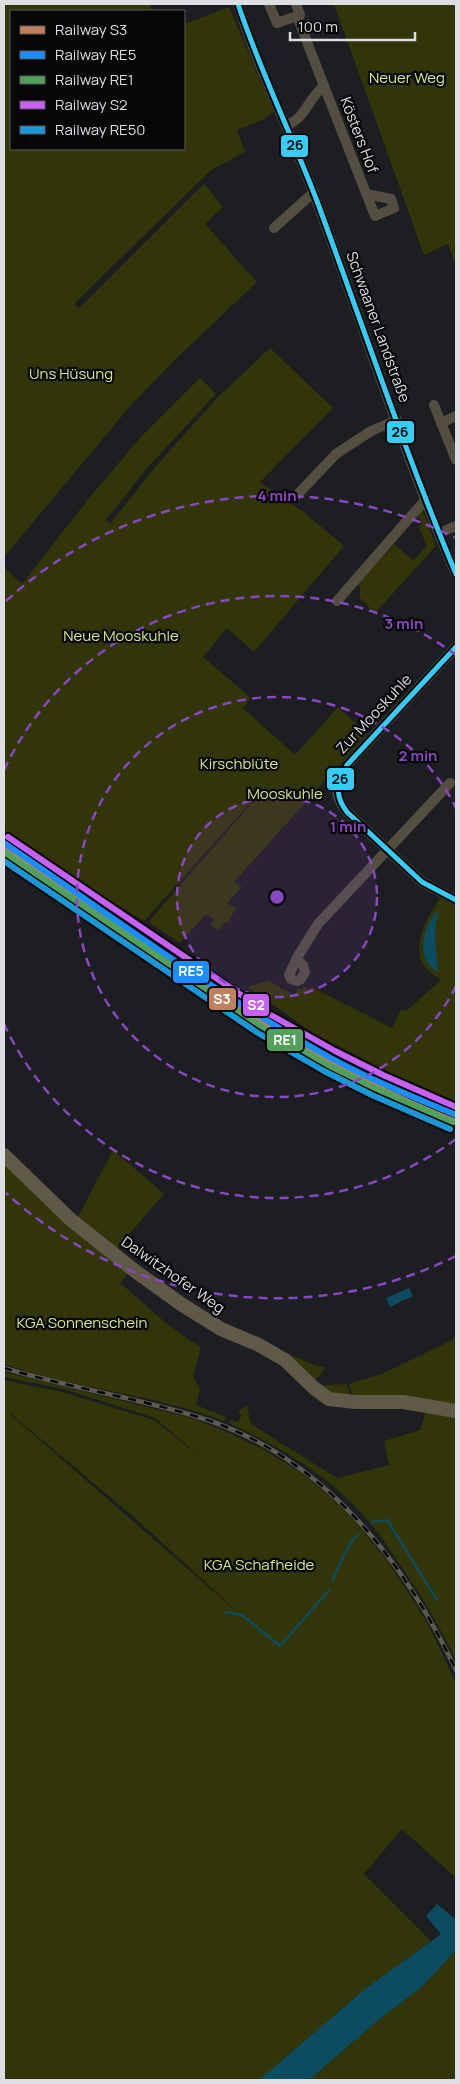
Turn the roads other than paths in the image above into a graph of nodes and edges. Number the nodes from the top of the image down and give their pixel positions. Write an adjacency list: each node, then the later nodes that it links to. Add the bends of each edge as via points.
1 (238, 4): 6 (street, Schwaaner Landstraße)
2 (269, 4): 4 (street, via 277,23)
3 (296, 4): 4 (street, Kösters Hof, via 300,14)
4 (297, 16): 5 (street, Kösters Hof)
5 (324, 86): 6 (street, Kösters Hof, via 314,94 299,118); 8 (street, Kösters Hof)
6 (287, 124): 7 (street, Schwaaner Landstraße)
7 (314, 192): 9 (street); 12 (street, Schwaaner Landstraße)
8 (366, 194)
9 (274, 228)
10 (434, 405): 13 (street)
11 (456, 416): 13 (street)
12 (397, 420): 15 (street, via 371,431 336,454); 16 (street, Schwaaner Landstraße)
13 (441, 422): 14 (street)
14 (456, 460)
15 (298, 494)
16 (426, 499): 18 (street, Schwaaner Landstraße); 20 (street)
17 (456, 526): 18 (street)
18 (439, 533): 19 (street, Schwaaner Landstraße)
19 (456, 574)
20 (337, 601)
21 (456, 647): 23 (street, Zur Mooskuhle, via 347,765 339,779 336,792 341,805)
22 (450, 782): 23 (street)
23 (388, 850): 24 (street, Zur Mooskuhle, via 422,882); 25 (street, via 318,924)
24 (456, 900)
25 (297, 960)
26 (4, 1155): 27 (street, Dalwitzhofer Weg, via 70,1219 135,1271 222,1329 285,1360 321,1394 330,1399 403,1402)
27 (456, 1411)

